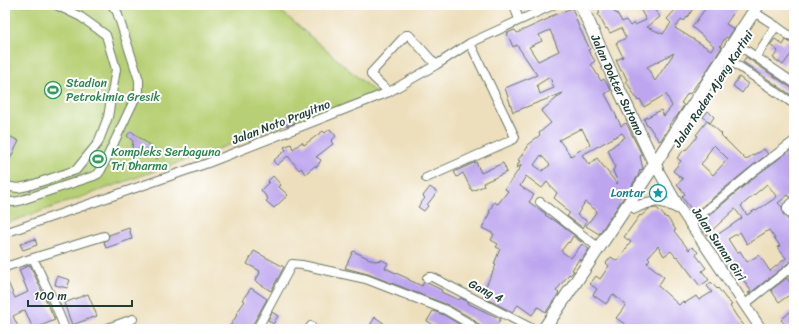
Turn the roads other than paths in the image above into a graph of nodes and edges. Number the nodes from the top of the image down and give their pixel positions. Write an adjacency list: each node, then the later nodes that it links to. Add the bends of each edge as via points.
1 (56, 5): 22 (street, via 81,17 106,34 116,69 108,117 98,142 76,170 28,186 18,188)
2 (112, 5): 23 (street, via 118,12 140,85 101,170 94,176 19,201)
3 (514, 5): 8 (street)
4 (553, 5): 8 (street, Jalan Noto Prayitno)
5 (581, 5): 20 (highway, Jalan Dokter Sutomo)
6 (767, 5): 7 (highway, Jalan Raden Ajeng Kartini)
7 (758, 11): 9 (street); 12 (highway, Jalan Raden Ajeng Kartini)
8 (519, 20): 11 (street, Jalan Noto Prayitno)
9 (776, 26): 10 (street); 13 (street)
10 (794, 39)
11 (470, 42): 15 (street, Jalan Noto Prayitno); 21 (street, via 515,137)
12 (737, 44): 13 (street); 14 (highway, Jalan Raden Ajeng Kartini); 20 (highway, Jalan Raden Ajeng Kartini)
13 (756, 57): 16 (street)
14 (731, 61): 18 (street); 20 (highway, Jalan Raden Ajeng Kartini)
15 (436, 65): 17 (street, Jalan Noto Prayitno); 17 (street, via 406,35 371,73)
16 (794, 83)
17 (389, 92): 30 (street, Jalan Noto Prayitno, via 208,163)
18 (794, 104)
19 (794, 141): 29 (street)
20 (657, 168): 26 (highway); 27 (main road, Jalan Sunan Giri); 32 (highway)
21 (426, 178)
22 (5, 185)
23 (5, 201)
24 (794, 201): 28 (street, via 787,210)
25 (540, 202): 32 (street)
26 (635, 208): 27 (main road, via 654,201 664,202); 46 (highway)
27 (681, 210): 29 (main road, Jalan Sunan Giri)
28 (794, 218)
29 (690, 224): 37 (main road, Jalan Sunan Giri)
30 (5, 233)
31 (104, 236): 33 (street)
32 (599, 248): 45 (highway)
33 (33, 258): 34 (street); 40 (street)
34 (5, 267)
35 (792, 270): 37 (street)
36 (427, 278): 44 (street, Gang 4, via 432,277)
37 (744, 305): 39 (main road, Jalan Sunan Giri)
38 (133, 319): 41 (street)
39 (759, 328)
40 (65, 329)
41 (105, 329)
42 (258, 329): 43 (street, via 292,264 366,279 446,310)
43 (476, 329)
44 (533, 329)
45 (544, 329)
46 (554, 329)

